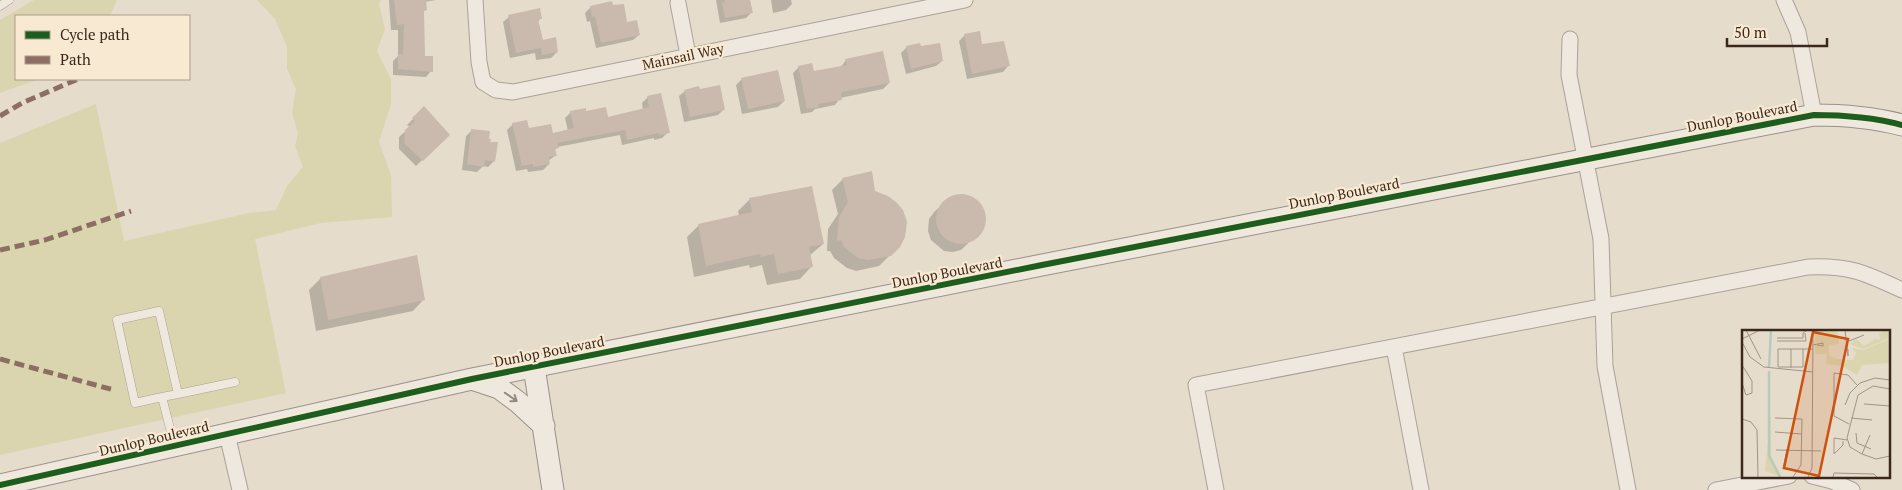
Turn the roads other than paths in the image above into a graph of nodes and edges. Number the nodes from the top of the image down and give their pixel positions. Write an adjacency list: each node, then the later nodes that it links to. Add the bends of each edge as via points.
1 (9, 0): 6 (lane)
2 (475, 0): 8 (street, Mainsail Way, via 483,82 496,90 513,92)
3 (965, 0): 8 (street, Mainsail Way)
4 (1784, 0): 9 (street, via 1798,32)
5 (678, 3): 8 (street)
6 (0, 6)
7 (1570, 39): 11 (street, via 1569,75)
8 (688, 55)
9 (1814, 115): 10 (street, Dunlop Boulevard, via 1853,115); 11 (street, Dunlop Boulevard)
10 (1902, 125)
11 (1585, 159): 13 (street, via 1601,239); 15 (street, Dunlop Boulevard)
12 (1902, 290): 13 (street, via 1861,271 1815,266)
13 (1603, 306): 14 (street); 30 (street, via 1605,366)
14 (1394, 347): 28 (street, via 1196,385); 29 (street)
15 (534, 367): 16 (street, Dunlop Boulevard); 20 (street)
16 (472, 379): 20 (street, one-way to 20, via 499,388); 21 (street, Dunlop Boulevard)
17 (235, 382): 18 (lane)
18 (178, 394): 19 (lane); 19 (lane, via 158,311 117,320 135,403)
19 (162, 398): 22 (lane)
20 (544, 426): 27 (street)
21 (227, 434): 22 (street, Dunlop Boulevard); 26 (street)
22 (174, 446): 25 (street, Dunlop Boulevard)
23 (1779, 478): 31 (street)
24 (1820, 478): 32 (street)
25 (0, 486)
26 (240, 490)
27 (553, 490)
28 (1216, 490)
29 (1421, 490)
30 (1628, 490)
31 (1716, 490)
32 (1852, 490)

